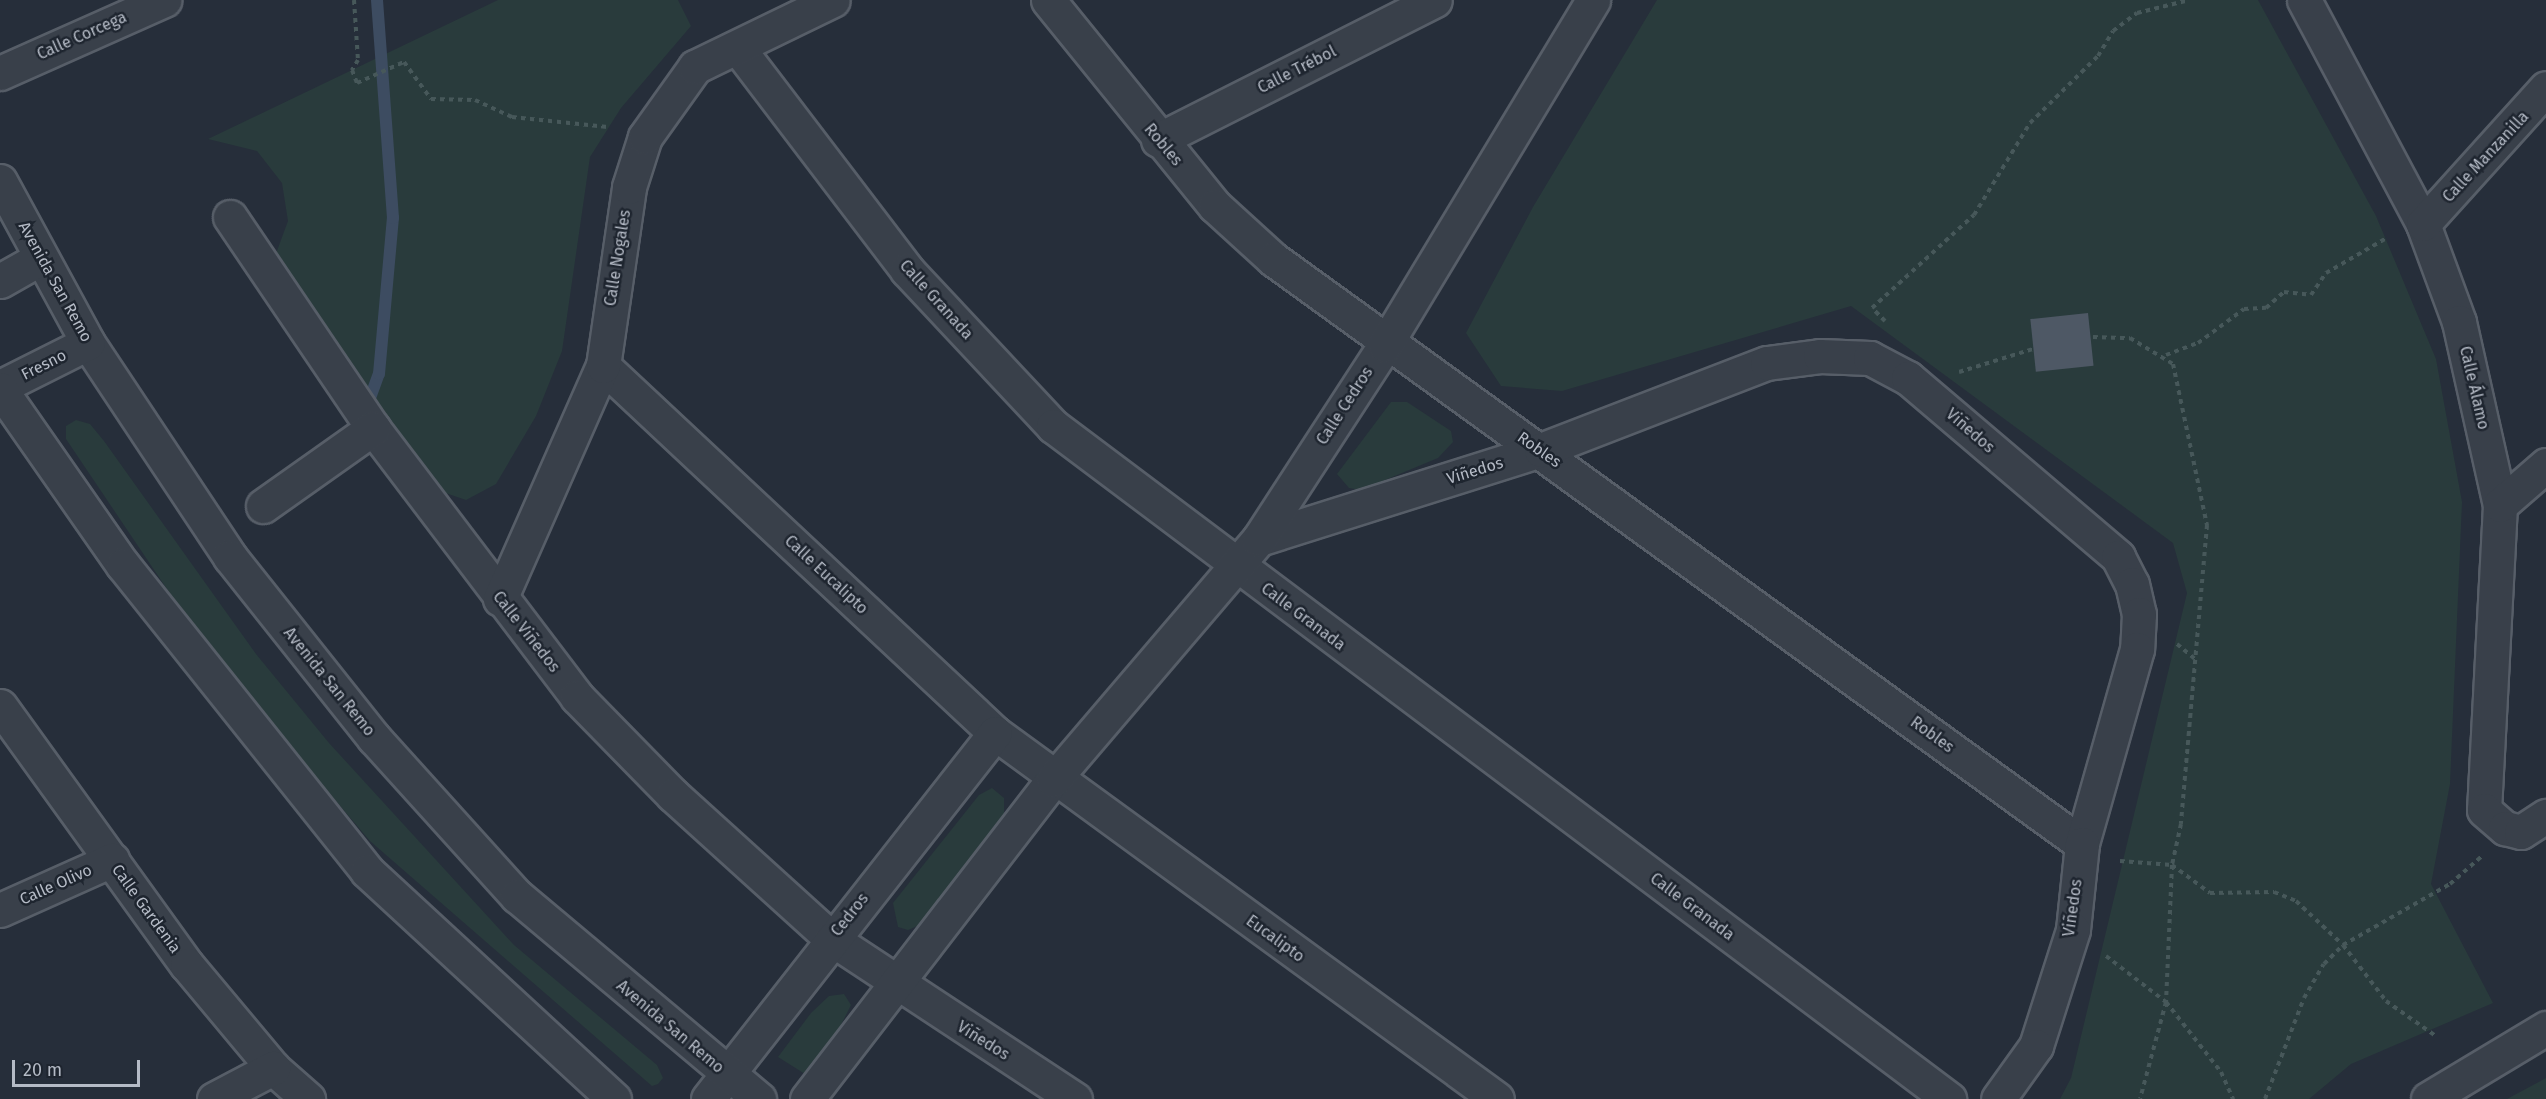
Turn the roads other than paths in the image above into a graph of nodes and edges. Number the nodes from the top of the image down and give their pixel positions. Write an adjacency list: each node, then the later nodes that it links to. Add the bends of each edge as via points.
1 (164, 0): 8 (street, Calle Corcega)
2 (833, 0): 7 (street, Calle Nogales)
3 (1048, 0): 10 (street, Robles)
4 (1435, 0): 10 (street, Calle Trébol)
5 (1593, 0): 17 (street, Calle Cedros)
6 (2304, 0): 13 (street, Calle Álamo)
7 (738, 48): 18 (street, Calle Nogales, via 695,68 645,137 629,187); 26 (street, Calle Granada, via 907,270 1053,426)
8 (0, 73)
9 (2546, 88): 13 (street, Calle Manzanilla)
10 (1158, 140): 17 (street, Robles, via 1215,206 1273,259)
11 (0, 181): 14 (street, Avenida San Remo)
12 (230, 217): 20 (street, Calle Viñedos)
13 (2423, 224): 23 (street, Calle Álamo, via 2459,322)
14 (39, 259): 15 (street); 16 (street, Avenida San Remo)
15 (0, 281)
16 (88, 343): 19 (street, Fresno); 39 (street, Avenida San Remo, via 230,557 374,738 517,896)
17 (1384, 345): 21 (street, Robles); 25 (street, Calle Cedros)
18 (603, 366): 27 (street, Calle Nogales); 29 (street, Calle Eucalipto)
19 (0, 388): 42 (street, via 123,565 367,871)
20 (373, 428): 24 (street); 27 (street, Calle Viñedos)
21 (1541, 450): 25 (street, Viñedos); 32 (street, Robles); 32 (street, Viñedos, via 1767,363 1820,356 1870,358 1927,394 2118,557 2132,584 2139,614 2137,649)
22 (2546, 465): 23 (street)
23 (2500, 505): 31 (street, Calle Álamo, via 2495,819 2521,832)
24 (263, 506)
25 (1259, 539): 26 (street, Calle Cedros)
26 (1236, 566): 30 (street, Calle Cedros); 47 (street, Calle Granada)
27 (501, 599): 35 (street, Calle Viñedos, via 577,697 674,795)
28 (0, 706): 33 (street, Calle Gardenia)
29 (995, 733): 30 (street, Calle Eucalipto); 35 (street, Cedros)
30 (1053, 780): 36 (street); 46 (street, Eucalipto)
31 (2546, 816)
32 (2082, 844): 48 (street, Viñedos, via 2073,930 2036,1046)
33 (112, 860): 34 (street, Calle Olivo); 38 (street, Calle Gardenia, via 187,965)
34 (0, 910)
35 (832, 939): 36 (street, Calle Viñedos); 39 (street, Cedros)
36 (892, 983): 44 (street); 45 (street, Viñedos)
37 (2546, 1028): 49 (street)
38 (273, 1068): 40 (street); 41 (street, Calle Gardenia)
39 (718, 1087): 43 (street, Avenida San Remo)
40 (214, 1099)
41 (308, 1099)
42 (614, 1099)
43 (759, 1099)
44 (807, 1099)
45 (1075, 1099)
46 (1497, 1099)
47 (1949, 1099)
48 (1998, 1099)
49 (2428, 1099)

